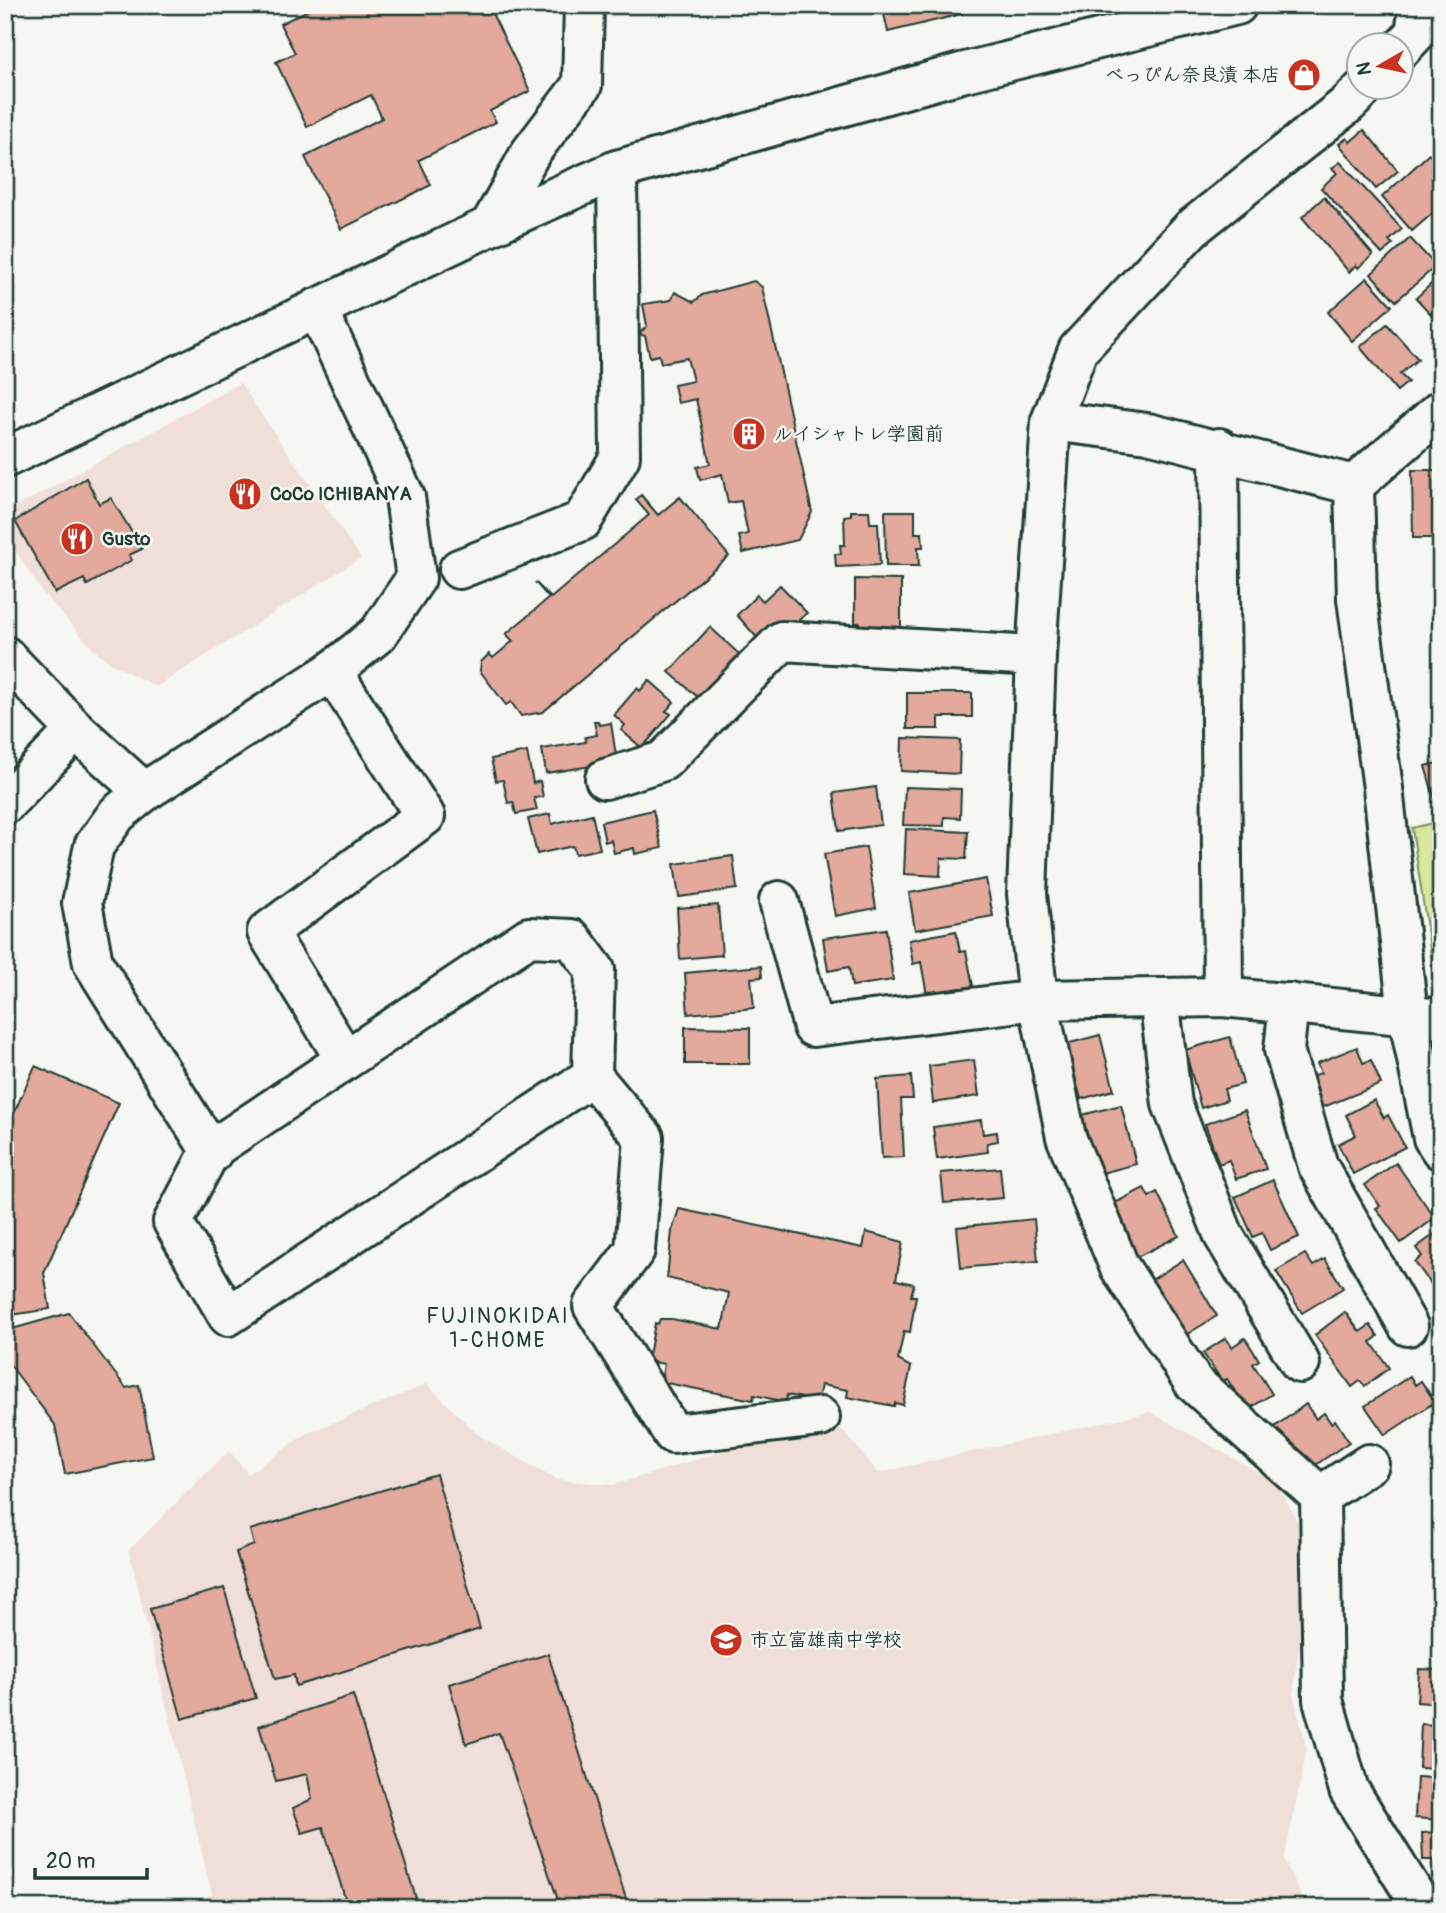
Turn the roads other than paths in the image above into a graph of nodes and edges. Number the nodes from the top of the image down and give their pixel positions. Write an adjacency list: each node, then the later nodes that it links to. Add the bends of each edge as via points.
1 (584, 5): 9 (street, via 582,85 531,152)
2 (1237, 5): 8 (street, via 961,73)
3 (1419, 5): 6 (street)
4 (1436, 5): 5 (street)
5 (1441, 28)
6 (1414, 35)
7 (1350, 102): 12 (street, via 1191,229 1078,350)
8 (617, 170): 9 (street); 16 (street, via 620,457 582,521)
9 (490, 226): 10 (street)
10 (317, 309): 14 (street); 19 (street, via 405,497 416,578 378,634)
11 (1441, 411): 15 (street)
12 (1051, 421): 13 (street, via 1148,433); 18 (street)
13 (1219, 448): 15 (street); 25 (street)
14 (5, 458)
15 (1354, 485): 29 (street, via 1357,599 1383,788)
16 (459, 569)
17 (5, 656): 20 (street)
18 (1036, 656): 21 (street, via 782,640 663,761); 27 (street, via 1027,894)
19 (332, 671): 22 (street); 30 (street, via 425,816 267,932)
20 (76, 730): 22 (street); 23 (street)
21 (605, 779)
22 (144, 792): 33 (street, via 117,814 94,846 82,903 93,963)
23 (5, 804)
24 (779, 901): 27 (street, via 813,1027)
25 (1223, 997): 26 (street); 28 (street)
26 (1159, 998): 27 (street); 35 (street, via 1172,1104 1224,1236)
27 (1038, 1000): 38 (street, via 1066,1137 1119,1266 1194,1383)
28 (1289, 1003): 29 (street); 34 (street, via 1284,1050 1318,1166)
29 (1424, 1017): 32 (street, via 1433,1138)
30 (345, 1059): 31 (street, via 529,937 572,939 595,970); 33 (street)
31 (592, 1076): 33 (street, via 228,1316 173,1222); 36 (street, via 643,1138 635,1250 593,1306 673,1434)
32 (1441, 1150)
33 (212, 1151)
34 (1408, 1326)
35 (1300, 1363)
36 (820, 1417)
37 (1369, 1464): 38 (street)
38 (1320, 1496): 39 (street, via 1323,1700 1349,1790)
39 (1426, 1905)

